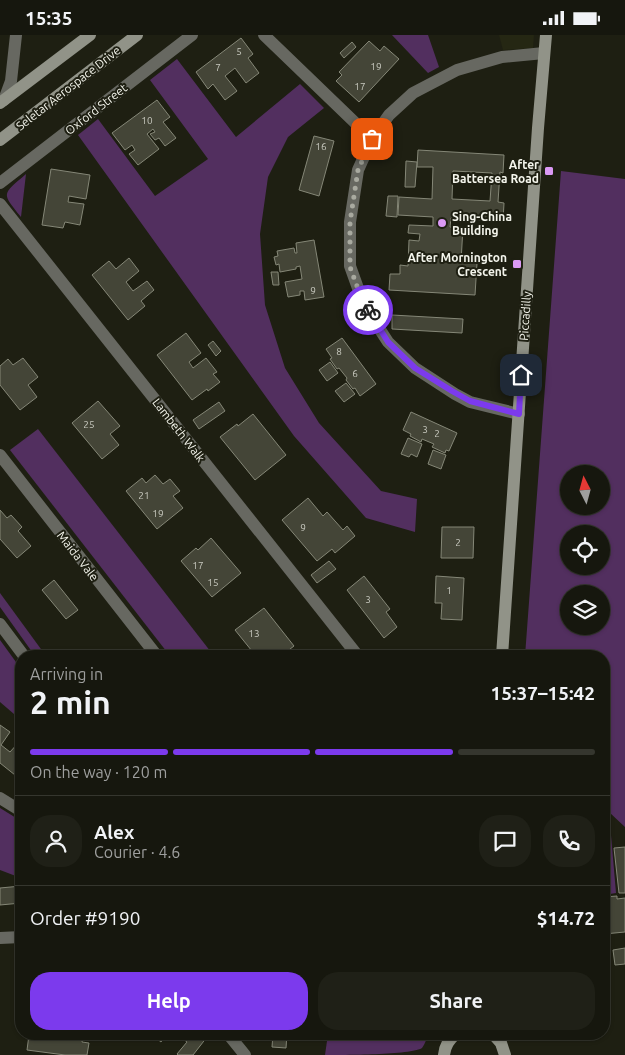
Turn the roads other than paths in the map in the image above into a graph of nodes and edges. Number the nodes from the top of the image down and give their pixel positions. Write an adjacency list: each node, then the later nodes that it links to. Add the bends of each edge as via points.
1 (16, 35): 8 (street, via 11,81)
2 (90, 35): 8 (street)
3 (136, 35): 10 (street, Seletar Aerospace Drive)
4 (192, 35): 11 (street, Oxford Street)
5 (264, 35): 9 (street)
6 (546, 35): 7 (street, Piccadilly)
7 (544, 53): 9 (street, via 502,57 457,70 413,93 389,115); 13 (street, Piccadilly)
8 (2, 101)
9 (372, 139): 13 (street, via 358,170 350,222 350,267 364,305 388,342 415,368 470,401)
10 (0, 140)
11 (0, 183)
12 (0, 204): 19 (street, Lambeth Walk)
13 (519, 414): 20 (street, Piccadilly)
14 (0, 455): 15 (street, Maida Vale)
15 (4, 469): 18 (street, Maida Vale)
16 (0, 624): 17 (street)
17 (20, 650)
18 (152, 650)
19 (353, 650)
20 (502, 650)
21 (0, 798): 22 (street)
22 (15, 807)
23 (15, 937): 24 (street)
24 (0, 938)
25 (233, 1040): 27 (street)
26 (499, 1040): 28 (street)
27 (244, 1055)
28 (505, 1055)

